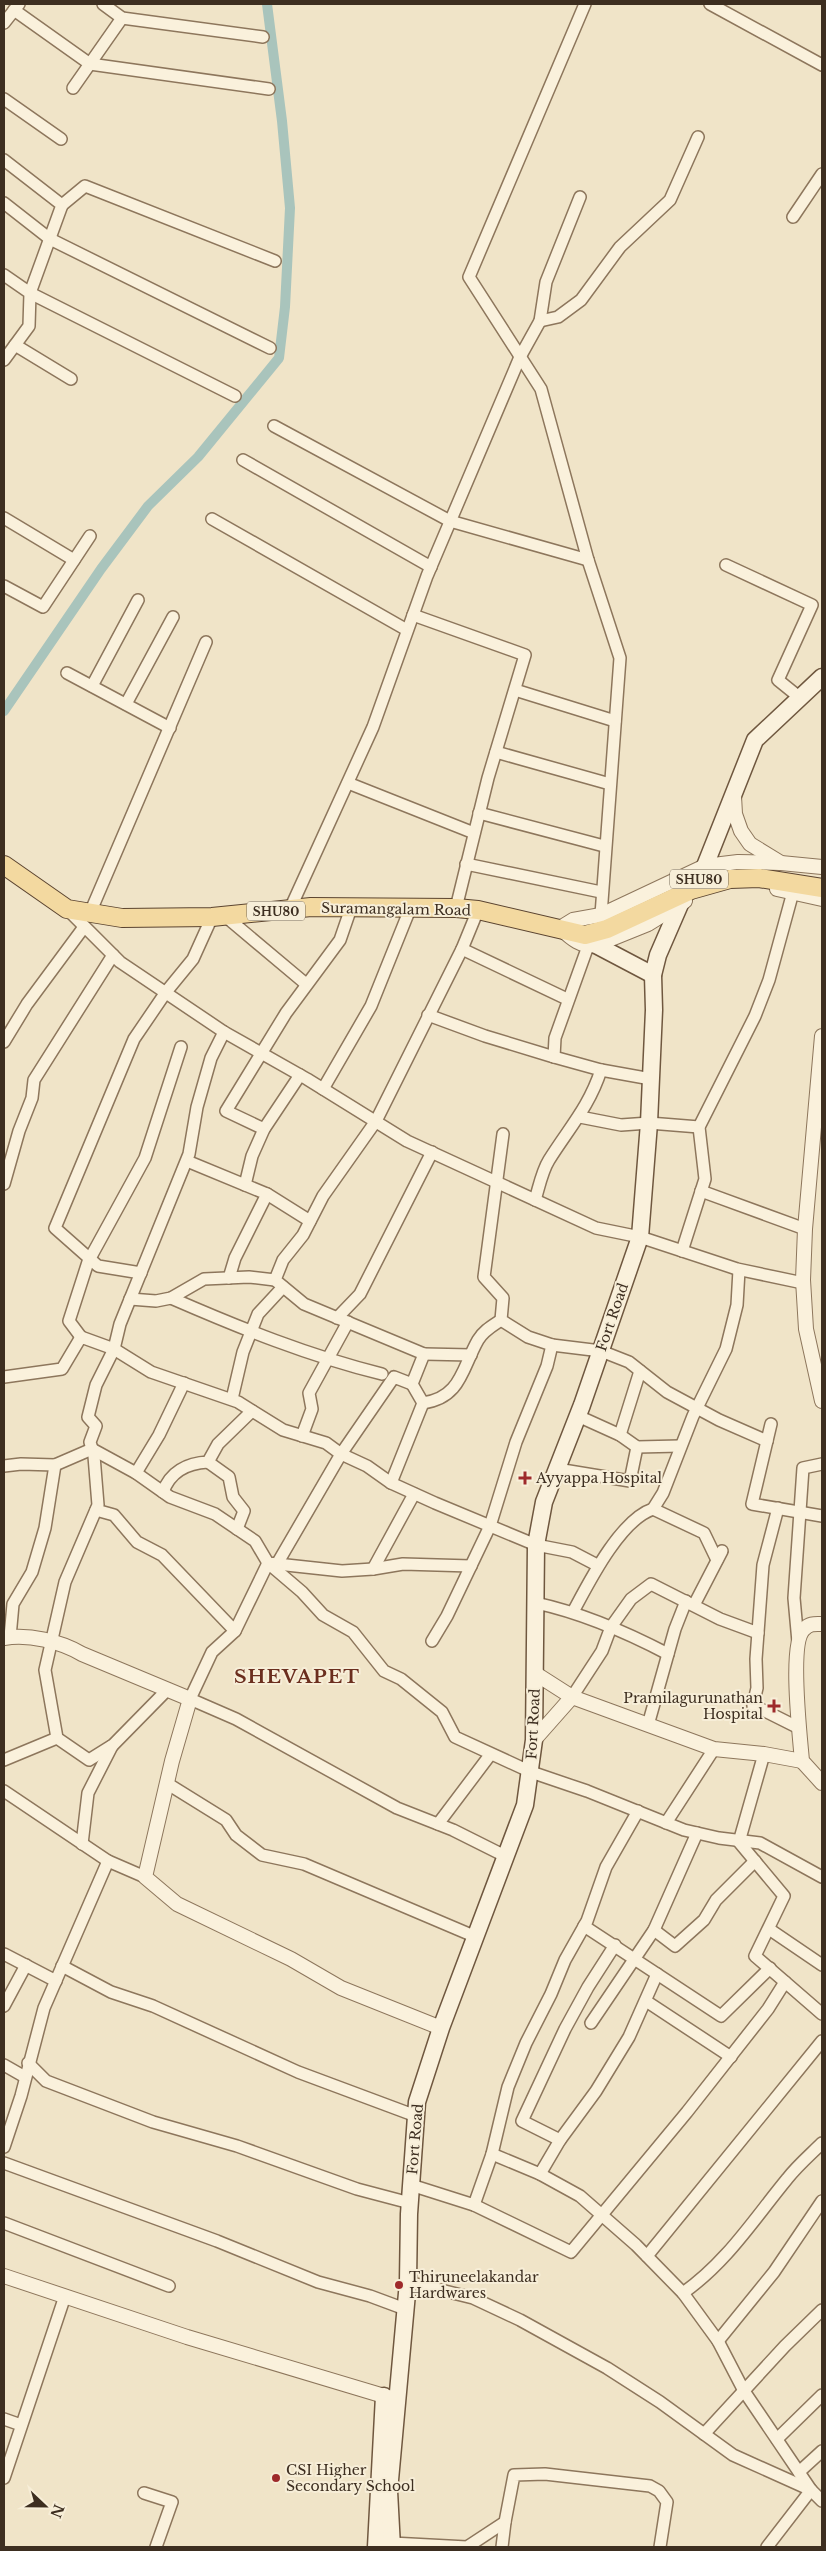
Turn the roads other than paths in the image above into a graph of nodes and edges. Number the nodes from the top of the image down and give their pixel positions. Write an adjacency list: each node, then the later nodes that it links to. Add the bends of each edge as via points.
1 (103, 4): 5 (street)
2 (585, 4): 28 (street, via 469,277)
3 (710, 4): 9 (street)
4 (16, 7): 6 (street); 8 (street)
5 (122, 18): 7 (street); 8 (street)
6 (4, 23)
7 (263, 38)
8 (90, 64): 10 (street); 11 (street)
9 (822, 65)
10 (73, 88)
11 (269, 89)
12 (4, 99): 14 (street)
13 (698, 137): 25 (street, via 670,200 620,247 581,300 558,317)
14 (61, 139)
15 (4, 160): 19 (street)
16 (822, 174): 20 (street)
17 (580, 197): 25 (street, via 546,282)
18 (4, 203): 21 (street)
19 (62, 205): 21 (street); 22 (street, via 84,186)
20 (793, 217)
21 (50, 239): 24 (street); 27 (street)
22 (275, 261)
23 (4, 275): 24 (street)
24 (30, 293): 26 (street, via 29,326); 31 (street)
25 (540, 321): 28 (street)
26 (15, 345): 29 (street); 30 (street)
27 (270, 348)
28 (520, 357): 36 (street); 39 (street, via 541,389)
29 (4, 360)
30 (71, 379)
31 (235, 396)
32 (274, 426): 36 (street)
33 (243, 460): 41 (street)
34 (4, 518): 38 (street)
35 (212, 519): 46 (street)
36 (450, 521): 39 (street); 41 (street)
37 (90, 536): 38 (street)
38 (74, 560): 42 (street, via 43,607)
39 (588, 560): 54 (street, via 620,658)
40 (726, 565): 52 (street, via 812,605 778,680)
41 (430, 567): 44 (street)
42 (4, 586)
43 (138, 600): 50 (street)
44 (413, 615): 46 (street); 51 (street, via 525,655)
45 (173, 617): 53 (street)
46 (407, 630): 57 (street, via 373,727)
47 (206, 642): 55 (street)
48 (67, 673): 50 (street)
49 (822, 677): 52 (main road)
50 (92, 686): 53 (street)
51 (515, 690): 54 (street); 56 (street)
52 (799, 697): 59 (main road, via 755,740)
53 (126, 704): 55 (street)
54 (615, 721): 58 (street)
55 (170, 728): 81 (street)
56 (496, 752): 58 (street); 60 (street)
57 (348, 783): 61 (street); 76 (street)
58 (610, 784): 62 (street)
59 (734, 796): 63 (street, via 735,814 750,844); 66 (main road)
60 (479, 813): 61 (street); 62 (street)
61 (474, 833): 64 (street)
62 (604, 846): 70 (street)
63 (781, 863): 66 (street, via 738,862); 67 (street)
64 (466, 864): 70 (street); 75 (street)
65 (4, 865): 81 (main road, Suramangalam Road / SHU80)
66 (705, 866): 79 (street)
67 (822, 867)
68 (822, 880): 83 (main road, SHU80, via 760,870 728,871 688,883 605,921)
69 (822, 888): 83 (main road, SHU80, via 759,878 730,879 691,890)
70 (601, 892): 79 (street)
71 (793, 892): 72 (street); 73 (street, via 760,886 725,887); 104 (street, via 769,980 755,1016)
72 (822, 899)
73 (681, 902): 83 (street, via 648,924); 86 (main road, Fort Road)
74 (351, 908): 76 (main road, Suramangalam Road / SHU80); 77 (main road, Suramangalam Road / SHU80); 87 (street, via 340,940)
75 (456, 908): 77 (main road, Suramangalam Road / SHU80); 78 (main road, Suramangalam Road / SHU80)
76 (290, 909): 80 (main road, Suramangalam Road / SHU80)
77 (410, 909): 100 (street, via 371,1006)
78 (478, 910): 82 (main road, Suramangalam Road / SHU80); 84 (street)
79 (600, 914): 82 (street, via 573,920)
80 (218, 916): 81 (main road, Suramangalam Road / SHU80); 87 (street); 88 (street, via 194,959)
81 (87, 920): 85 (street); 92 (street)
82 (560, 928): 83 (main road, SHU80)
83 (588, 938): 86 (main road); 89 (street)
84 (462, 949): 89 (street); 90 (street)
85 (113, 955): 88 (street); 108 (street, via 34,1080 32,1098)
86 (653, 975): 99 (main road, Fort Road)
87 (306, 984): 95 (street)
88 (166, 992): 91 (street); 120 (street, via 134,1039 55,1228)
89 (567, 999): 96 (street, via 555,1038)
90 (428, 1015): 96 (street); 102 (street)
91 (224, 1032): 95 (street); 109 (street, via 211,1058 196,1107)
92 (5, 1036)
93 (822, 1036): 117 (street)
94 (181, 1048): 120 (street, via 145,1158)
95 (261, 1054): 98 (street); 105 (street, via 226,1110)
96 (554, 1057): 97 (street)
97 (601, 1070): 99 (street); 101 (street)
98 (300, 1075): 100 (street); 105 (street)
99 (651, 1079): 103 (main road, Fort Road)
100 (324, 1089): 102 (street)
101 (580, 1117): 103 (street, via 621,1125); 115 (street, via 548,1161)
102 (376, 1121): 107 (street); 116 (street, via 323,1196)
103 (649, 1123): 104 (street); 118 (main road, Fort Road)
104 (699, 1127): 113 (street, via 705,1179)
105 (264, 1130): 112 (street, via 252,1156)
106 (503, 1134): 110 (street)
107 (432, 1152): 110 (street); 128 (street, via 360,1294)
108 (8, 1159): 111 (street)
109 (187, 1160): 112 (street); 122 (street)
110 (498, 1182): 115 (street); 129 (street, via 488,1230 484,1277 503,1298)
111 (4, 1184)
112 (245, 1185): 114 (street)
113 (701, 1192): 117 (street); 119 (street)
114 (266, 1194): 116 (street); 123 (street, via 235,1258)
115 (535, 1200): 118 (street, via 596,1228)
116 (310, 1221): 124 (street, via 283,1260)
117 (805, 1229): 125 (street)
118 (640, 1237): 119 (street); 134 (main road, Fort Road)
119 (682, 1251): 121 (street)
120 (90, 1259): 122 (street, via 98,1266); 131 (street, via 69,1321)
121 (739, 1270): 125 (street); 146 (street, via 737,1305 726,1350)
122 (141, 1274): 127 (street)
123 (229, 1278): 124 (street); 126 (street, via 204,1279)
124 (279, 1283): 128 (street, via 304,1304); 130 (street, via 258,1314)
125 (803, 1283): 144 (street, via 806,1329)
126 (171, 1298): 127 (street, via 156,1301); 130 (street)
127 (130, 1299): 133 (street)
128 (342, 1320): 135 (street); 137 (street)
129 (501, 1320): 132 (street, via 528,1337); 136 (street, via 485,1330)
130 (251, 1333): 137 (street); 143 (street)
131 (81, 1338): 133 (street); 140 (street, via 62,1370)
132 (552, 1346): 134 (street); 171 (street, via 516,1442)
133 (114, 1349): 141 (street, via 151,1372); 155 (street, via 96,1385 88,1417 96,1426 90,1442)
134 (601, 1351): 138 (street, via 629,1362); 148 (main road, Fort Road)
135 (424, 1354): 136 (street); 142 (street)
136 (471, 1355): 145 (street, via 460,1381 438,1401)
137 (328, 1361): 139 (street); 151 (street, via 309,1392 312,1409)
138 (640, 1371): 146 (street, via 667,1392); 150 (street)
139 (382, 1374)
140 (4, 1377)
141 (184, 1383): 143 (street); 162 (street, via 159,1435)
142 (412, 1384): 145 (street); 156 (street, via 394,1377)
143 (232, 1399): 147 (street)
144 (822, 1401)
145 (423, 1403): 163 (street)
146 (697, 1408): 152 (street); 153 (street)
147 (252, 1411): 151 (street, via 283,1430); 157 (street, via 218,1444)
148 (578, 1416): 150 (street); 161 (main road, Fort Road)
149 (771, 1424): 152 (street)
150 (620, 1435): 154 (street)
151 (302, 1436): 156 (street, via 326,1443)
152 (767, 1441): 166 (street, via 752,1504)
153 (680, 1446): 154 (street); 167 (street, via 663,1493)
154 (637, 1447): 161 (street, via 630,1481)
155 (92, 1449): 159 (street); 162 (street); 168 (street)
156 (341, 1454): 163 (street, via 367,1466); 174 (street)
157 (208, 1462): 164 (street, via 182,1469 168,1478); 172 (street, via 229,1477 233,1497 244,1511)
158 (822, 1464): 169 (street, via 802,1468)
159 (56, 1465): 160 (street); 185 (street, via 45,1528 32,1572 13,1604)
160 (4, 1466)
161 (557, 1469): 173 (main road, Fort Road, via 544,1502)
162 (136, 1472): 164 (street)
163 (391, 1483): 165 (street)
164 (163, 1492): 172 (street, via 215,1514)
165 (414, 1494): 171 (street); 177 (street)
166 (778, 1508): 169 (street); 184 (street, via 763,1565)
167 (653, 1509): 175 (street, via 640,1514); 179 (street, via 704,1533 719,1556)
168 (96, 1510): 183 (street, via 114,1515 136,1542 162,1555); 187 (street, via 65,1582)
169 (800, 1511): 170 (street); 188 (street, via 794,1598)
170 (822, 1516)
171 (490, 1526): 173 (street); 176 (street)
172 (237, 1529): 174 (street, via 255,1542)
173 (536, 1545): 175 (street, via 572,1552); 178 (main road, Fort Road)
174 (272, 1564): 177 (street, via 342,1571); 183 (street); 201 (street, via 323,1615 353,1632 384,1671 401,1679 442,1712 455,1737)
175 (597, 1565): 180 (street)
176 (471, 1566): 177 (street, via 403,1564); 186 (street)
177 (373, 1569)
178 (536, 1603): 180 (street); 190 (main road, Fort Road)
179 (690, 1604): 182 (street, via 651,1584 632,1599); 184 (street); 189 (street)
180 (573, 1612): 182 (street)
181 (822, 1624): 188 (street, via 812,1624 803,1629)
182 (611, 1627): 189 (street); 192 (street, via 602,1651)
183 (235, 1630): 193 (street, via 212,1652)
184 (758, 1633): 195 (street, via 756,1688 752,1705)
185 (7, 1637): 187 (street, via 20,1635)
186 (432, 1641)
187 (51, 1642): 191 (street, via 68,1646); 196 (street, via 46,1670)
188 (798, 1642): 195 (street)
189 (668, 1654): 194 (street)
190 (536, 1674): 192 (street); 197 (main road, Fort Road)
191 (168, 1689): 193 (street); 198 (street)
192 (572, 1697): 194 (street); 197 (street)
193 (190, 1698): 206 (street); 210 (street, via 236,1719 397,1808)
194 (648, 1724): 199 (street)
195 (799, 1728): 203 (street)
196 (57, 1738): 198 (street, via 89,1760); 202 (street)
197 (534, 1740): 204 (main road, Fort Road)
198 (113, 1745): 213 (street, via 88,1793)
199 (714, 1749): 200 (street); 209 (street)
200 (764, 1754): 203 (street); 212 (street)
201 (490, 1755): 204 (street); 210 (street)
202 (4, 1760)
203 (802, 1761): 205 (street)
204 (531, 1772): 208 (street); 214 (main road, Fort Road, via 525,1805)
205 (822, 1783)
206 (168, 1784): 217 (street); 222 (street, via 226,1820 236,1835 262,1855 304,1864)
207 (4, 1791): 213 (street)
208 (638, 1811): 209 (street); 219 (street, via 606,1867)
209 (666, 1823): 211 (street)
210 (438, 1824): 214 (street)
211 (697, 1833): 212 (street); 221 (street)
212 (740, 1842): 216 (street); 218 (street, via 760,1843)
213 (82, 1844): 215 (street)
214 (508, 1857): 222 (main road, Fort Road)
215 (108, 1861): 217 (street); 228 (street)
216 (755, 1861): 220 (street, via 784,1896); 221 (street, via 716,1900 704,1920 675,1946)
217 (145, 1877): 237 (street, via 177,1904 291,1959 341,1988)
218 (822, 1877)
219 (584, 1926): 223 (street); 247 (street, via 522,2052 508,2087)
220 (768, 1929): 226 (street); 229 (street, via 756,1956)
221 (654, 1930): 225 (street)
222 (476, 1937): 237 (main road, Fort Road)
223 (614, 1946): 225 (street); 244 (street, via 565,2029 522,2121)
224 (4, 1954): 227 (street)
225 (636, 1960): 230 (street); 236 (street)
226 (822, 1965)
227 (26, 1966): 231 (street); 234 (street)
228 (62, 1966): 231 (street); 243 (street, via 111,1992 161,2009 298,2072)
229 (770, 1968): 230 (street, via 721,2016); 232 (street)
230 (657, 1974): 233 (street)
231 (56, 1981): 240 (street, via 44,2008)
232 (785, 1982): 235 (street); 239 (street)
233 (646, 2001): 239 (street); 244 (street, via 629,2037 596,2091)
234 (4, 2006)
235 (822, 2014)
236 (591, 2023)
237 (441, 2028): 243 (main road, Fort Road, via 417,2102)
238 (822, 2041): 256 (street)
239 (731, 2057): 254 (street)
240 (28, 2063): 242 (street); 252 (street, via 46,2081 153,2122 237,2146 357,2189)
241 (4, 2065): 242 (street)
242 (25, 2077): 246 (street)
243 (416, 2116): 250 (main road, Fort Road)
244 (560, 2140): 249 (street)
245 (822, 2143): 260 (street, via 788,2177 725,2256)
246 (4, 2147)
247 (492, 2154): 249 (street); 253 (street)
248 (4, 2163): 262 (street, via 209,2238 318,2282)
249 (540, 2174): 254 (street, via 580,2196)
250 (411, 2184): 252 (main road, Fort Road); 253 (street)
251 (822, 2201): 264 (street, via 774,2272)
252 (410, 2203): 258 (main road, Fort Road)
253 (474, 2205): 254 (street, via 571,2252)
254 (603, 2216): 256 (street)
255 (4, 2223): 259 (street)
256 (647, 2256): 260 (street)
257 (4, 2276): 261 (street)
258 (408, 2282): 262 (main road, Fort Road); 270 (street, via 473,2298 520,2320 607,2368)
259 (169, 2286)
260 (683, 2293): 264 (street)
261 (65, 2296): 267 (street, via 187,2337); 269 (street)
262 (405, 2309): 267 (main road, Fort Road)
263 (822, 2310): 265 (street)
264 (718, 2341): 265 (street)
265 (744, 2391): 270 (street); 271 (street)
266 (822, 2396): 271 (street)
267 (390, 2398): 279 (main road, Fort Road)
268 (4, 2419): 269 (street)
269 (21, 2425): 274 (street)
270 (704, 2434): 275 (street, via 733,2455)
271 (777, 2439): 273 (street)
272 (822, 2451): 273 (street)
273 (799, 2472): 275 (street)
274 (4, 2478)
275 (811, 2490): 277 (street); 284 (street)
276 (144, 2493): 280 (street, via 172,2502)
277 (822, 2501)
278 (505, 2522): 281 (street); 282 (street); 283 (street, via 514,2475 545,2474 650,2486 659,2491 667,2502)
279 (387, 2546): 281 (street)
280 (156, 2547)
281 (464, 2547)
282 (502, 2547)
283 (660, 2547)
284 (767, 2547)

